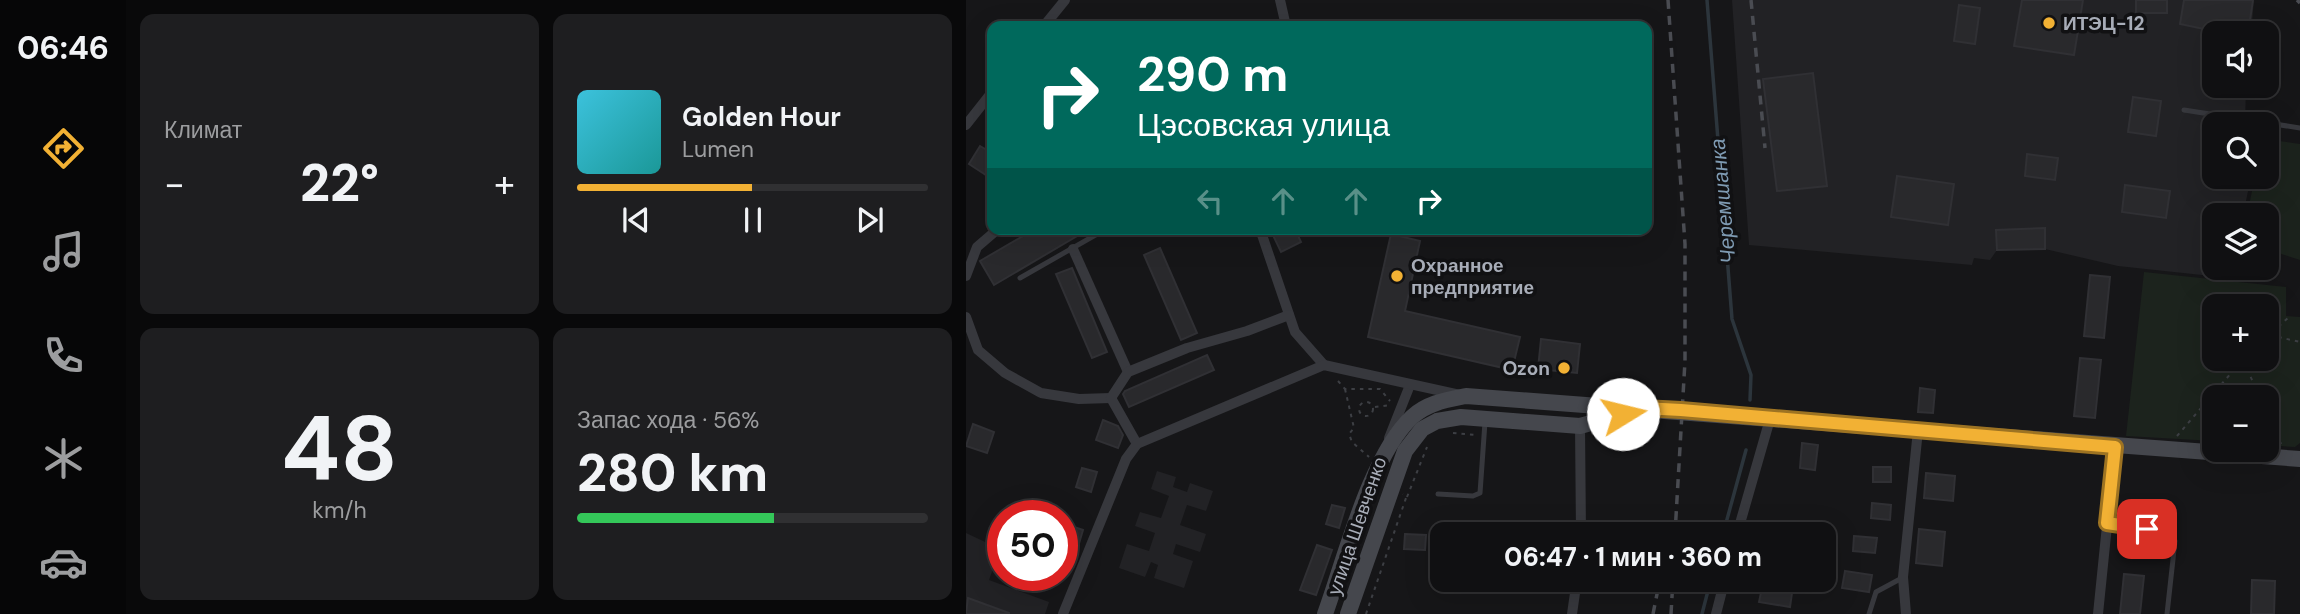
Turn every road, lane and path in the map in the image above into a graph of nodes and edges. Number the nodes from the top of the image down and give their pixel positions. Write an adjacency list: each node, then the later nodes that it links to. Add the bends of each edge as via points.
1 (1065, 0): 3 (street)
2 (1280, 0): 4 (street)
3 (1048, 21)
4 (1285, 21)
5 (987, 98): 7 (street)
6 (2184, 110): 8 (lane)
7 (966, 125)
8 (2300, 128)
9 (991, 235): 13 (street, via 977,247)
10 (1096, 235): 12 (lane)
11 (1262, 235): 15 (street)
12 (1073, 248): 14 (lane); 23 (street)
13 (966, 276)
14 (1020, 278)
15 (1289, 315): 21 (street, via 1296,332); 23 (street)
16 (2290, 316): 18 (path)
17 (966, 317): 27 (street, via 978,349 1005,373 1041,393)
18 (2279, 325)
19 (2279, 337): 20 (path)
20 (2300, 342)
21 (1324, 365): 24 (street); 25 (path); 42 (street)
22 (2233, 371): 41 (path)
23 (1128, 372): 27 (street)
24 (1410, 385): 26 (street); 45 (street); 47 (street)
25 (1345, 389): 28 (path, via 1380,389); 33 (path)
26 (1466, 396): 30 (main road, улица Шевченко); 47 (main road, улица Шевченко, via 1436,402 1412,416)
27 (1111, 398): 42 (street)
28 (1392, 405): 29 (path); 31 (path)
29 (1373, 407): 32 (path, via 1363,402); 32 (path, via 1367,417)
30 (1643, 408): 34 (main road, улица Шевченко); 35 (main road)
31 (1391, 410)
32 (1359, 411): 33 (path)
33 (1350, 412): 47 (path, via 1352,442)
34 (1766, 419): 37 (main road, улица Шевченко); 51 (street)
35 (1580, 426): 36 (main road); 50 (street)
36 (1484, 427): 38 (path); 45 (main road, via 1461,417 1437,421 1422,429); 48 (lane, via 1480,493)
37 (1918, 430): 43 (main road, улица Шевченко); 53 (street)
38 (1450, 433)
39 (1430, 439): 49 (path)
40 (2279, 439): 44 (path)
41 (2173, 441)
42 (1137, 444): 56 (street, via 1126,459)
43 (2115, 447): 46 (main road, улица Шевченко); 52 (street)
44 (2283, 448)
45 (1405, 451): 58 (main road, улица Шевченко)
46 (2300, 459)
47 (1373, 467): 57 (main road, улица Шевченко)
48 (1438, 494)
49 (1406, 498)
50 (1581, 522)
51 (1740, 522)
52 (2107, 523): 63 (street); 64 (lane, via 2167,531 2175,541)
53 (1903, 577): 61 (lane, via 1876,592); 62 (street)
54 (1576, 592): 59 (street)
55 (1722, 592): 60 (street)
56 (1063, 614)
57 (1325, 614)
58 (1348, 614)
59 (1573, 614)
60 (1716, 614)
61 (1869, 614)
62 (1906, 614)
63 (2098, 614)
64 (2167, 614)

